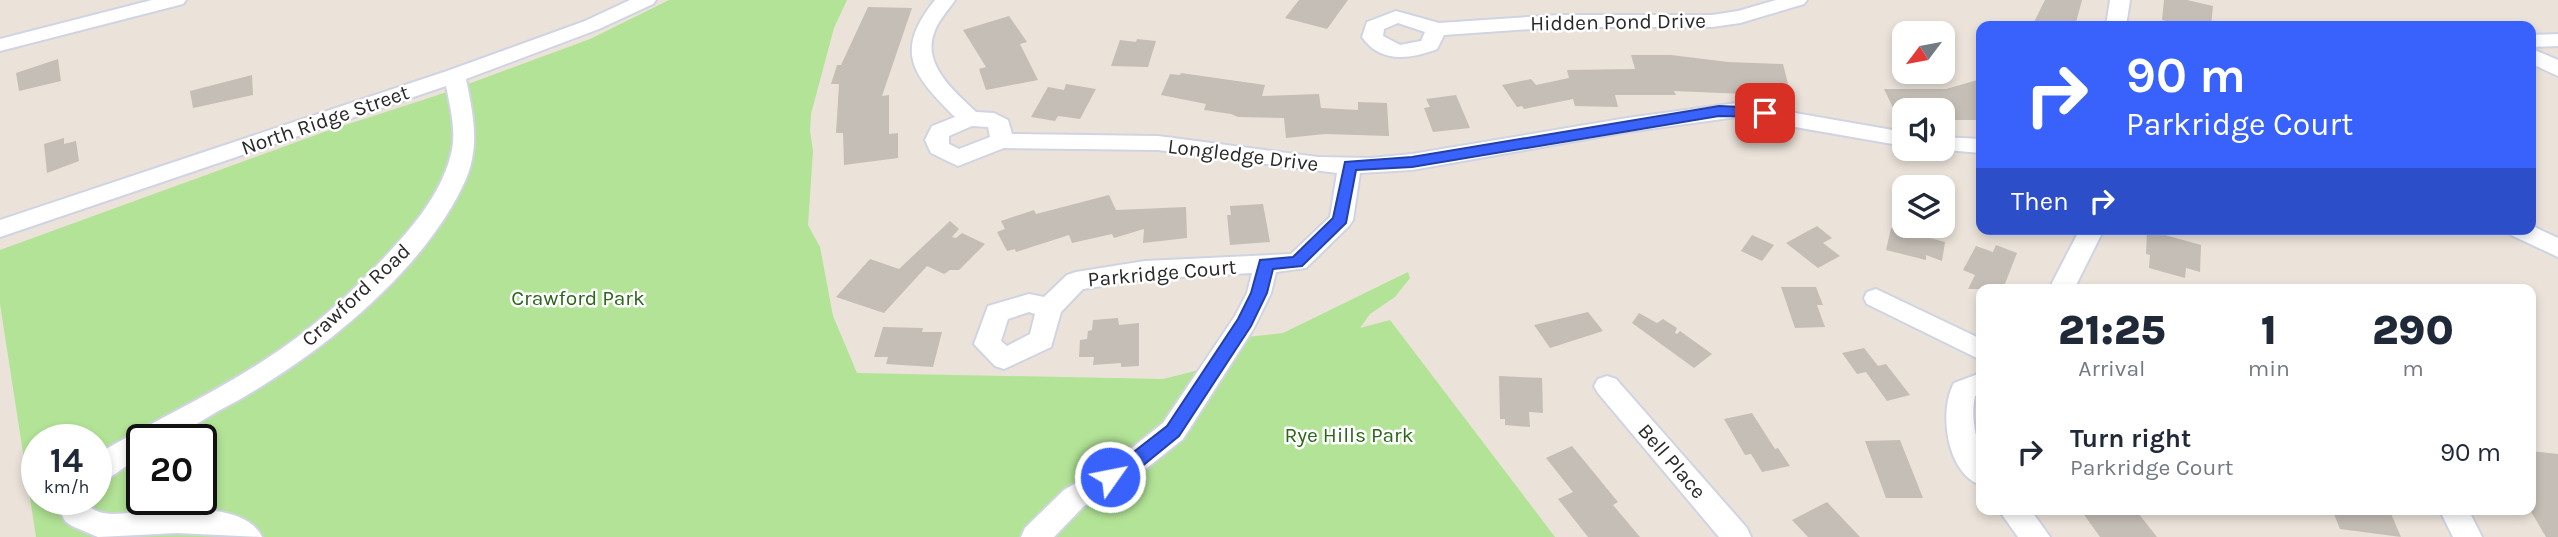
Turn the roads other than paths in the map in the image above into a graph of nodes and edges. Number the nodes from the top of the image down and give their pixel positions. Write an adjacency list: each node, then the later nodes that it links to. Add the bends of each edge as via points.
1 (176, 0): 10 (street)
2 (646, 0): 13 (street, North Ridge Street)
3 (945, 0): 14 (street, via 928,23 921,51 933,82)
4 (1797, 0): 7 (street, Hidden Pond Drive, via 1712,21 1559,21)
5 (2120, 0): 6 (street)
6 (2117, 21)
7 (1436, 29)
8 (2558, 40): 9 (street)
9 (2536, 41)
10 (0, 46)
11 (2536, 57): 12 (street)
12 (2558, 69)
13 (455, 76): 20 (street, North Ridge Street); 31 (street, Crawford Road, via 463,150 440,204 395,264 316,336 274,367)
14 (970, 119): 16 (street, via 994,120 1000,125); 16 (street, via 940,131 939,148 958,158)
15 (1892, 137): 19 (street, Longledge Drive, via 1737,110 1412,162)
16 (1002, 141): 19 (street, Longledge Drive, via 1158,144 1318,166)
17 (1955, 145): 18 (street)
18 (1976, 146)
19 (1350, 166): 24 (street, Parkridge Court, via 1341,220 1297,262)
20 (0, 229)
21 (2089, 235): 25 (street)
22 (2531, 235): 23 (street)
23 (2558, 248)
24 (1266, 264): 27 (street, Parkridge Court, via 1145,270 1076,281); 37 (street, via 1245,321 1173,431 1128,467 1074,498)
25 (2063, 284)
26 (1876, 298): 28 (street)
27 (1049, 308)
28 (1976, 348)
29 (1976, 385): 32 (street, via 1963,390 1958,410 1959,437)
30 (1607, 386): 38 (street, Bell Place)
31 (172, 424)
32 (1976, 466)
33 (78, 515): 36 (street, via 94,524 119,526 214,524 240,529)
34 (2017, 515): 39 (street)
35 (2457, 515): 40 (street)
36 (248, 537)
37 (1035, 537)
38 (1737, 537)
39 (2036, 537)
40 (2468, 537)

